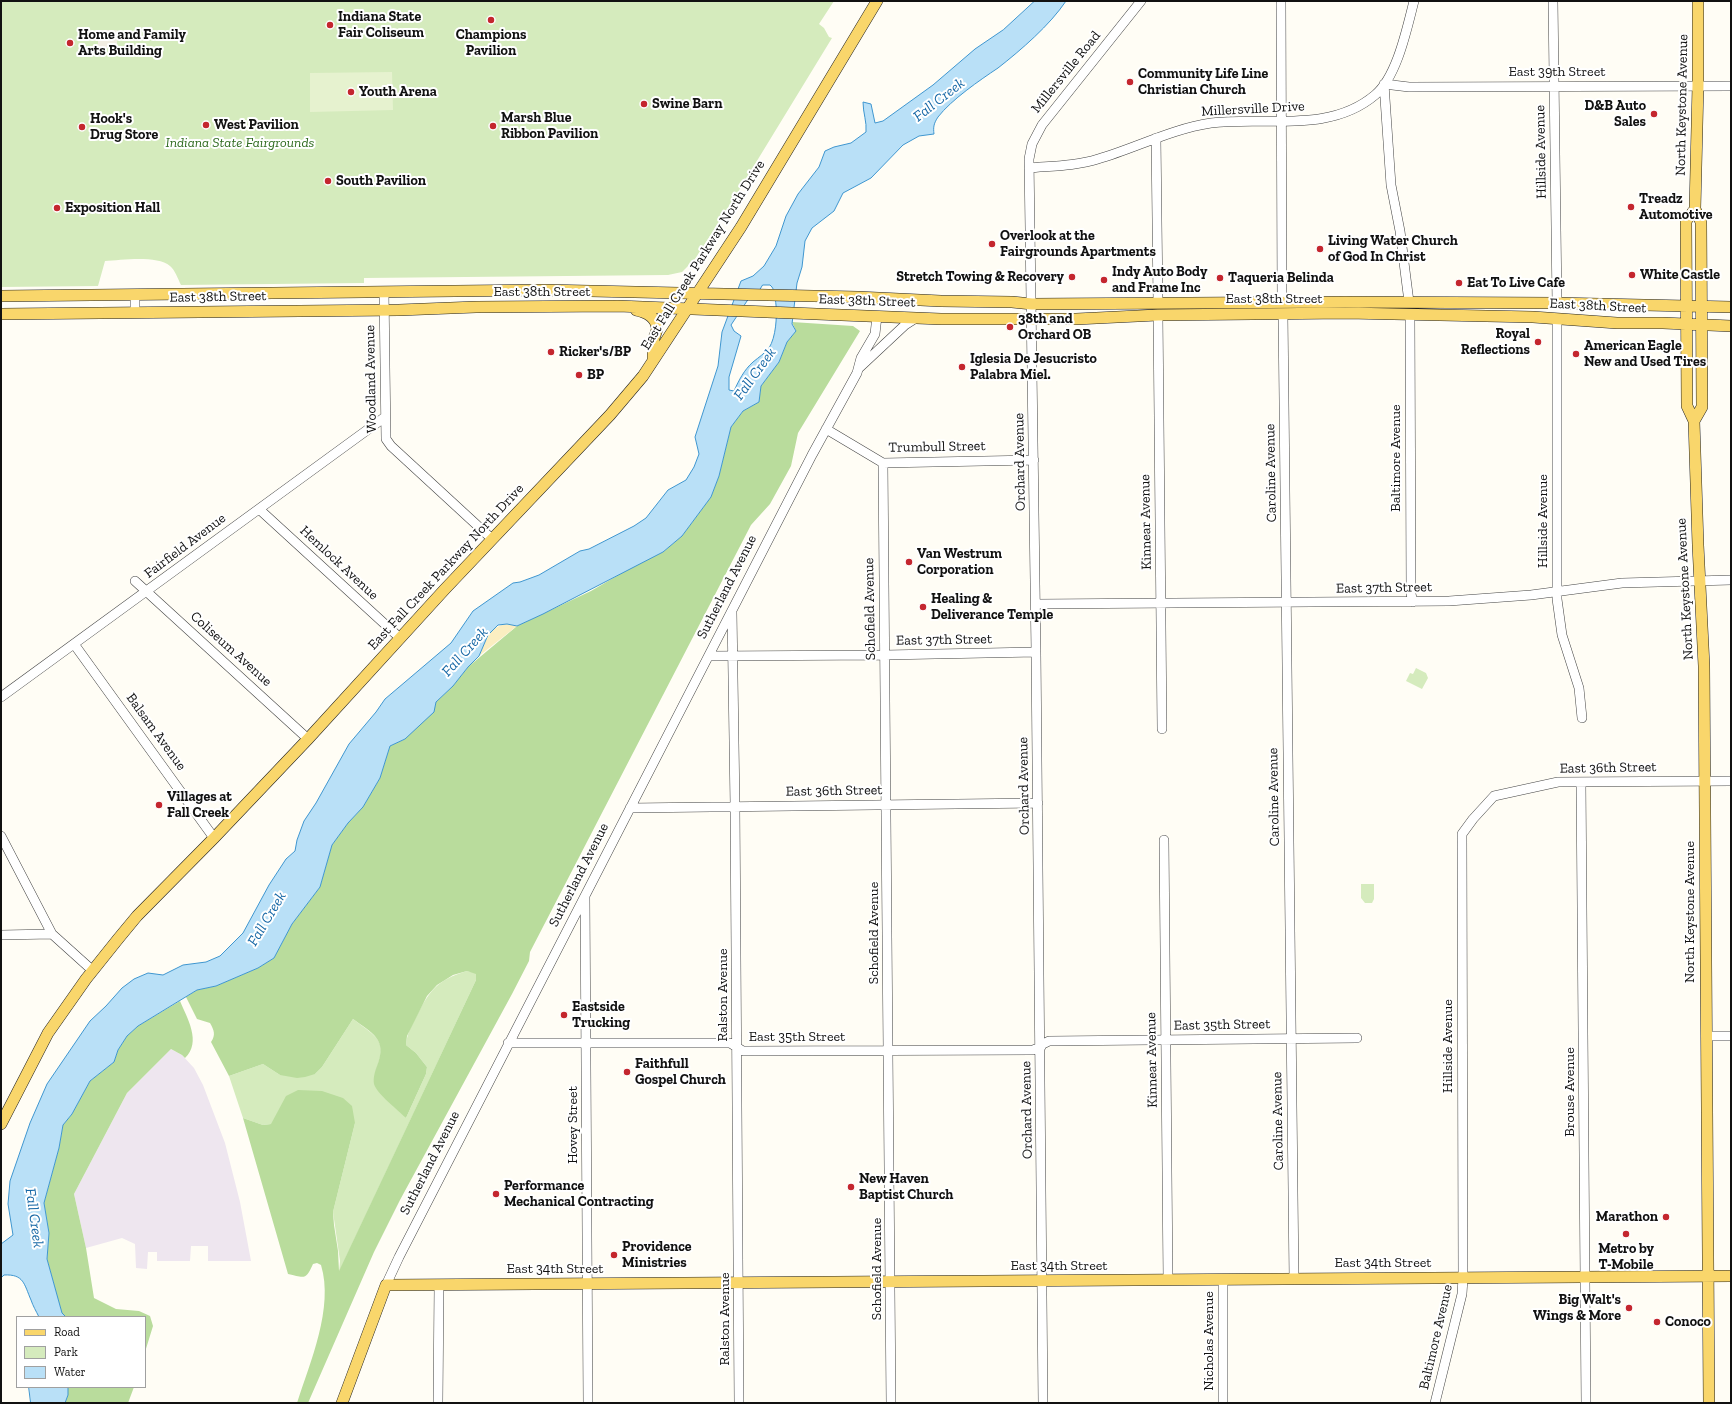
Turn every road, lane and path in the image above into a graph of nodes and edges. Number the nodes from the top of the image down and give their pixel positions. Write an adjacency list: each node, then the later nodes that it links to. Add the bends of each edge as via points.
1 (877, 1): 16 (main road, East Fall Creek Parkway North Drive, via 741,227)
2 (1141, 1): 13 (street, Millersville Road, via 1039,130 1032,144)
3 (1280, 1): 11 (street)
4 (1414, 1): 7 (street, Millersville Drive, via 1402,44)
5 (1553, 1): 10 (street, Hillside Avenue)
6 (1698, 1): 8 (main road, North Keystone Avenue)
7 (1384, 84): 10 (street, East 39th Street, via 1409,87); 11 (street, Millersville Drive, via 1372,98 1342,114 1312,120); 21 (street, via 1391,185)
8 (1698, 85): 9 (street, East 39th Street); 10 (street, East 39th Street); 14 (main road, North Keystone Avenue)
9 (1731, 86)
10 (1554, 87): 22 (street, Hillside Avenue)
11 (1282, 121): 12 (street, Millersville Drive, via 1211,123); 20 (street)
12 (1156, 138): 13 (street, Millersville Drive, via 1091,161); 19 (street)
13 (1029, 168): 23 (street, Orchard Avenue)
14 (1695, 209): 25 (main road, North Keystone Avenue, via 1686,221); 26 (main road, North Keystone Avenue, via 1702,222)
15 (384, 292): 16 (main road, East 38th Street, via 546,290); 17 (main road, East 38th Street); 28 (street, Woodland Avenue)
16 (697, 293): 23 (main road, East 38th Street); 29 (main road, East Fall Creek Parkway North Drive)
17 (135, 294): 18 (main road, East 38th Street); 30 (street)
18 (1, 296)
19 (1158, 302): 20 (main road, East 38th Street); 23 (main road, East 38th Street)
20 (1282, 302): 21 (main road, East 38th Street)
21 (1409, 302): 22 (main road, East 38th Street)
22 (1557, 303): 25 (main road, East 38th Street)
23 (1032, 304): 37 (street, Orchard Avenue)
24 (618, 306): 28 (main road, East 38th Street); 29 (main road, East 38th Street); 42 (main road, via 652,317 657,329 654,336)
25 (1686, 306): 26 (main road, East 38th Street); 39 (main road, North Keystone Avenue)
26 (1701, 307): 27 (main road, East 38th Street); 40 (main road, North Keystone Avenue)
27 (1731, 307)
28 (384, 310): 30 (main road, East 38th Street); 44 (street, Woodland Avenue)
29 (687, 310): 35 (main road, East 38th Street); 42 (main road, East Fall Creek Parkway North Drive)
30 (135, 313): 31 (main road, East 38th Street)
31 (1, 314)
32 (1283, 314): 33 (main road, East 38th Street); 34 (main road, East 38th Street); 58 (street, Caroline Avenue)
33 (1410, 314): 38 (main road, East 38th Street); 56 (street, Baltimore Avenue)
34 (1158, 315): 37 (main road, East 38th Street, via 1076,319); 57 (street, Kinnear Avenue)
35 (877, 316): 36 (main road, East 38th Street); 43 (street, Sutherland Avenue, via 876,334 861,358)
36 (916, 318): 37 (main road, East 38th Street); 43 (street, Sutherland Avenue)
37 (1032, 318): 47 (street, Orchard Avenue)
38 (1557, 320): 39 (main road, East 38th Street); 54 (street, Hillside Avenue)
39 (1686, 324): 40 (main road, East 38th Street); 45 (main road, North Keystone Avenue, via 1687,406)
40 (1701, 324): 41 (main road, East 38th Street); 45 (main road, North Keystone Avenue, via 1702,407)
41 (1731, 326)
42 (653, 363): 50 (main road, East Fall Creek Parkway North Drive, via 610,415)
43 (859, 368): 46 (street, Sutherland Avenue)
44 (385, 417): 49 (street, Fairfield Avenue); 50 (street, Woodland Avenue, via 385,437 390,446)
45 (1694, 421): 51 (main road, North Keystone Avenue)
46 (826, 429): 48 (street, Trumbull Street); 60 (street, Sutherland Avenue)
47 (1034, 460): 48 (street, Trumbull Street); 59 (street, Orchard Avenue)
48 (883, 463): 64 (street, Schofield Avenue)
49 (259, 508): 55 (street, Fairfield Avenue); 61 (street, Hemlock Avenue)
50 (492, 539): 61 (main road, East Fall Creek Parkway North Drive)
51 (1700, 580): 52 (street, East 37th Street); 54 (street, East 37th Street, via 1622,583); 71 (main road, North Keystone Avenue, via 1704,666)
52 (1731, 580)
53 (135, 581): 55 (street, Coliseum Avenue)
54 (1557, 591): 56 (street, East 37th Street, via 1485,599); 68 (street, Hillside Avenue, via 1559,624 1579,688)
55 (147, 592): 62 (street, Fairfield Avenue); 70 (street, Coliseum Avenue)
56 (1413, 602): 58 (street, East 37th Street)
57 (1161, 603): 58 (street, East 37th Street); 59 (street, East 37th Street); 69 (street, Kinnear Avenue)
58 (1286, 603): 89 (street, Caroline Avenue)
59 (1036, 604): 63 (street, Orchard Avenue)
60 (732, 610): 65 (street, Sutherland Avenue); 66 (street, Ralston Avenue)
61 (400, 638): 70 (main road, East Fall Creek Parkway North Drive)
62 (74, 644): 67 (street, Fairfield Avenue); 80 (street, Balsam Avenue)
63 (1036, 652): 64 (street, East 37th Street); 74 (street, Orchard Avenue)
64 (885, 655): 66 (street, East 37th Street); 75 (street, Schofield Avenue)
65 (709, 656): 66 (street, East 37th Street); 77 (street, Sutherland Avenue)
66 (733, 656): 76 (street, Ralston Avenue)
67 (1, 697)
68 (1582, 718)
69 (1162, 729)
70 (308, 739): 80 (main road, East Fall Creek Parkway North Drive)
71 (1704, 781): 72 (street, East 36th Street); 73 (street, East 36th Street); 86 (main road, North Keystone Avenue)
72 (1731, 781)
73 (1582, 782): 78 (street, East 36th Street, via 1558,782 1494,796); 99 (street, Brouse Avenue)
74 (1038, 803): 75 (street, East 36th Street); 93 (street, Orchard Avenue)
75 (887, 805): 76 (street, East 36th Street); 95 (street, Schofield Avenue)
76 (735, 806): 77 (street, East 36th Street); 94 (street, Ralston Avenue)
77 (630, 808): 82 (street, Sutherland Avenue)
78 (1473, 819): 100 (street, Hillside Avenue, via 1464,830 1461,839)
79 (1, 836): 83 (street)
80 (214, 838): 85 (main road, East Fall Creek Parkway North Drive, via 137,916)
81 (1164, 840): 90 (street, Kinnear Avenue)
82 (585, 895): 91 (street, Hovey Street); 92 (street, Sutherland Avenue)
83 (52, 934): 84 (street); 85 (street)
84 (1, 935)
85 (92, 970): 96 (main road, East Fall Creek Parkway North Drive, via 48,1033)
86 (1706, 1036): 87 (street); 97 (main road, North Keystone Avenue)
87 (1731, 1036)
88 (1357, 1038): 89 (street, East 35th Street)
89 (1291, 1039): 90 (street, East 35th Street); 101 (street, Caroline Avenue)
90 (1166, 1040): 93 (street, East 35th Street, via 1050,1041); 102 (street, Kinnear Avenue)
91 (586, 1042): 92 (street, East 35th Street); 94 (street, East 35th Street, via 730,1043); 107 (street, Hovey Street)
92 (508, 1044): 108 (street, Sutherland Avenue)
93 (1041, 1046): 95 (street, East 35th Street, via 1033,1050); 104 (street, Orchard Avenue)
94 (737, 1048): 95 (street, East 35th Street, via 744,1051); 106 (street, Ralston Avenue)
95 (889, 1051): 105 (street, Schofield Avenue)
96 (1, 1124)
97 (1708, 1276): 98 (main road, East 34th Street); 99 (main road, East 34th Street); 119 (main road, North Keystone Avenue)
98 (1731, 1276)
99 (1585, 1277): 100 (main road, East 34th Street); 118 (street, Brouse Avenue)
100 (1463, 1278): 101 (main road, East 34th Street); 117 (street, Baltimore Avenue, via 1462,1294)
101 (1294, 1279): 103 (main road, East 34th Street)
102 (1168, 1280): 103 (main road, East 34th Street); 104 (main road, East 34th Street)
103 (1223, 1280): 116 (street, Nicholas Avenue)
104 (1043, 1281): 105 (main road, East 34th Street); 115 (street, Orchard Avenue)
105 (891, 1282): 106 (main road, East 34th Street); 114 (street, Schofield Avenue)
106 (739, 1283): 107 (main road, East 34th Street); 113 (street, Ralston Avenue)
107 (588, 1284): 109 (main road, East 34th Street); 112 (street, Hovey Street)
108 (386, 1285): 109 (main road, East 34th Street); 110 (main road, Sutherland Avenue)
109 (439, 1285): 111 (street)
110 (342, 1403)
111 (438, 1403)
112 (588, 1403)
113 (739, 1403)
114 (891, 1403)
115 (1043, 1403)
116 (1223, 1403)
117 (1435, 1403)
118 (1586, 1403)
119 (1709, 1403)

